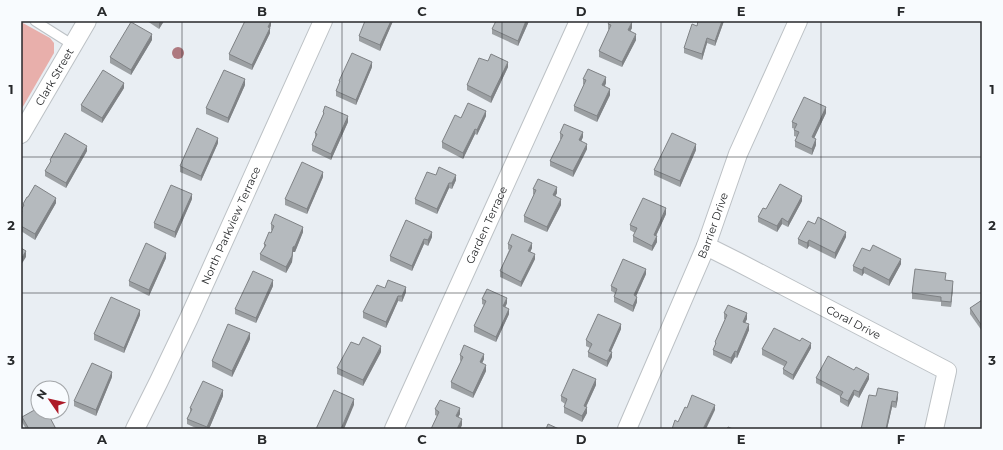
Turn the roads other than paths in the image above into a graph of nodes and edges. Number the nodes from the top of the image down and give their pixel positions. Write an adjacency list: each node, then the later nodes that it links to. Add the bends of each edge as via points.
1 (35, 21): 6 (lane)
2 (87, 21): 6 (street, Clark Street)
3 (323, 21): 9 (street, North Parkview Terrace, via 189,318)
4 (578, 21): 10 (street, Garden Terrace)
5 (798, 21): 8 (street, Barrier Drive, via 738,154)
6 (73, 45): 7 (street, Clark Street)
7 (21, 134)
8 (706, 246): 11 (street, Barrier Drive); 12 (street, Coral Drive, via 947,371)
9 (135, 429)
10 (394, 429)
11 (627, 429)
12 (934, 429)

